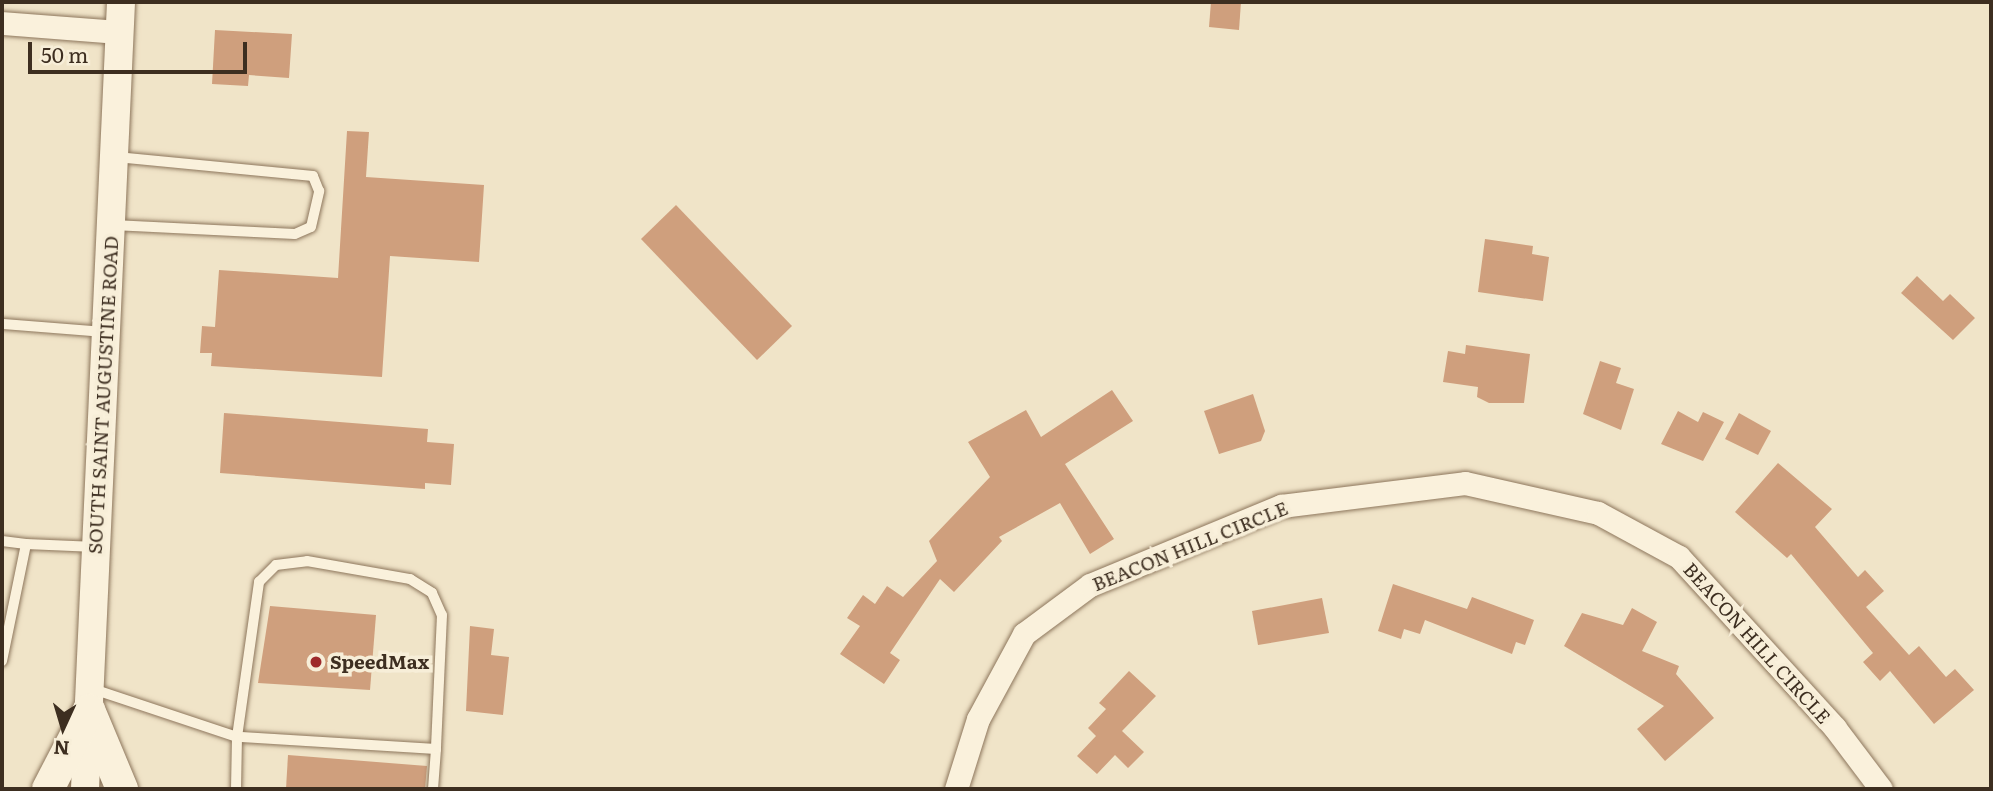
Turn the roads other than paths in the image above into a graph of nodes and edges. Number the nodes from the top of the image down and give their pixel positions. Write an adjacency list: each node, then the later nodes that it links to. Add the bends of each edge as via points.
1 (121, 2): 3 (street, SOUTH SAINT AUGUSTINE ROAD)
2 (2, 23): 3 (street)
3 (120, 32): 4 (street, SOUTH SAINT AUGUSTINE ROAD)
4 (114, 157): 5 (street, SOUTH SAINT AUGUSTINE ROAD); 5 (lane, via 313,176 319,191 311,227 295,234)
5 (111, 225): 7 (street, SOUTH SAINT AUGUSTINE ROAD)
6 (2, 324): 7 (lane)
7 (106, 332): 10 (street, SOUTH SAINT AUGUSTINE ROAD)
8 (2, 541): 9 (lane)
9 (26, 544): 10 (lane); 11 (lane)
10 (96, 547): 12 (street, SOUTH SAINT AUGUSTINE ROAD)
11 (2, 661)
12 (89, 699): 13 (lane); 15 (main road); 16 (street, SOUTH SAINT AUGUSTINE ROAD); 17 (main road)
13 (237, 737): 14 (lane); 14 (lane, via 259,582 276,565 307,561 410,579 432,593 442,615); 18 (lane)
14 (436, 749): 19 (lane)
15 (48, 789)
16 (85, 789)
17 (122, 789)
18 (236, 789)
19 (433, 789)
20 (956, 789): 21 (street, BEACON HILL CIRCLE, via 978,719 1024,634 1090,585 1281,506 1465,483 1598,513 1679,557 1835,728)
21 (1881, 789)

